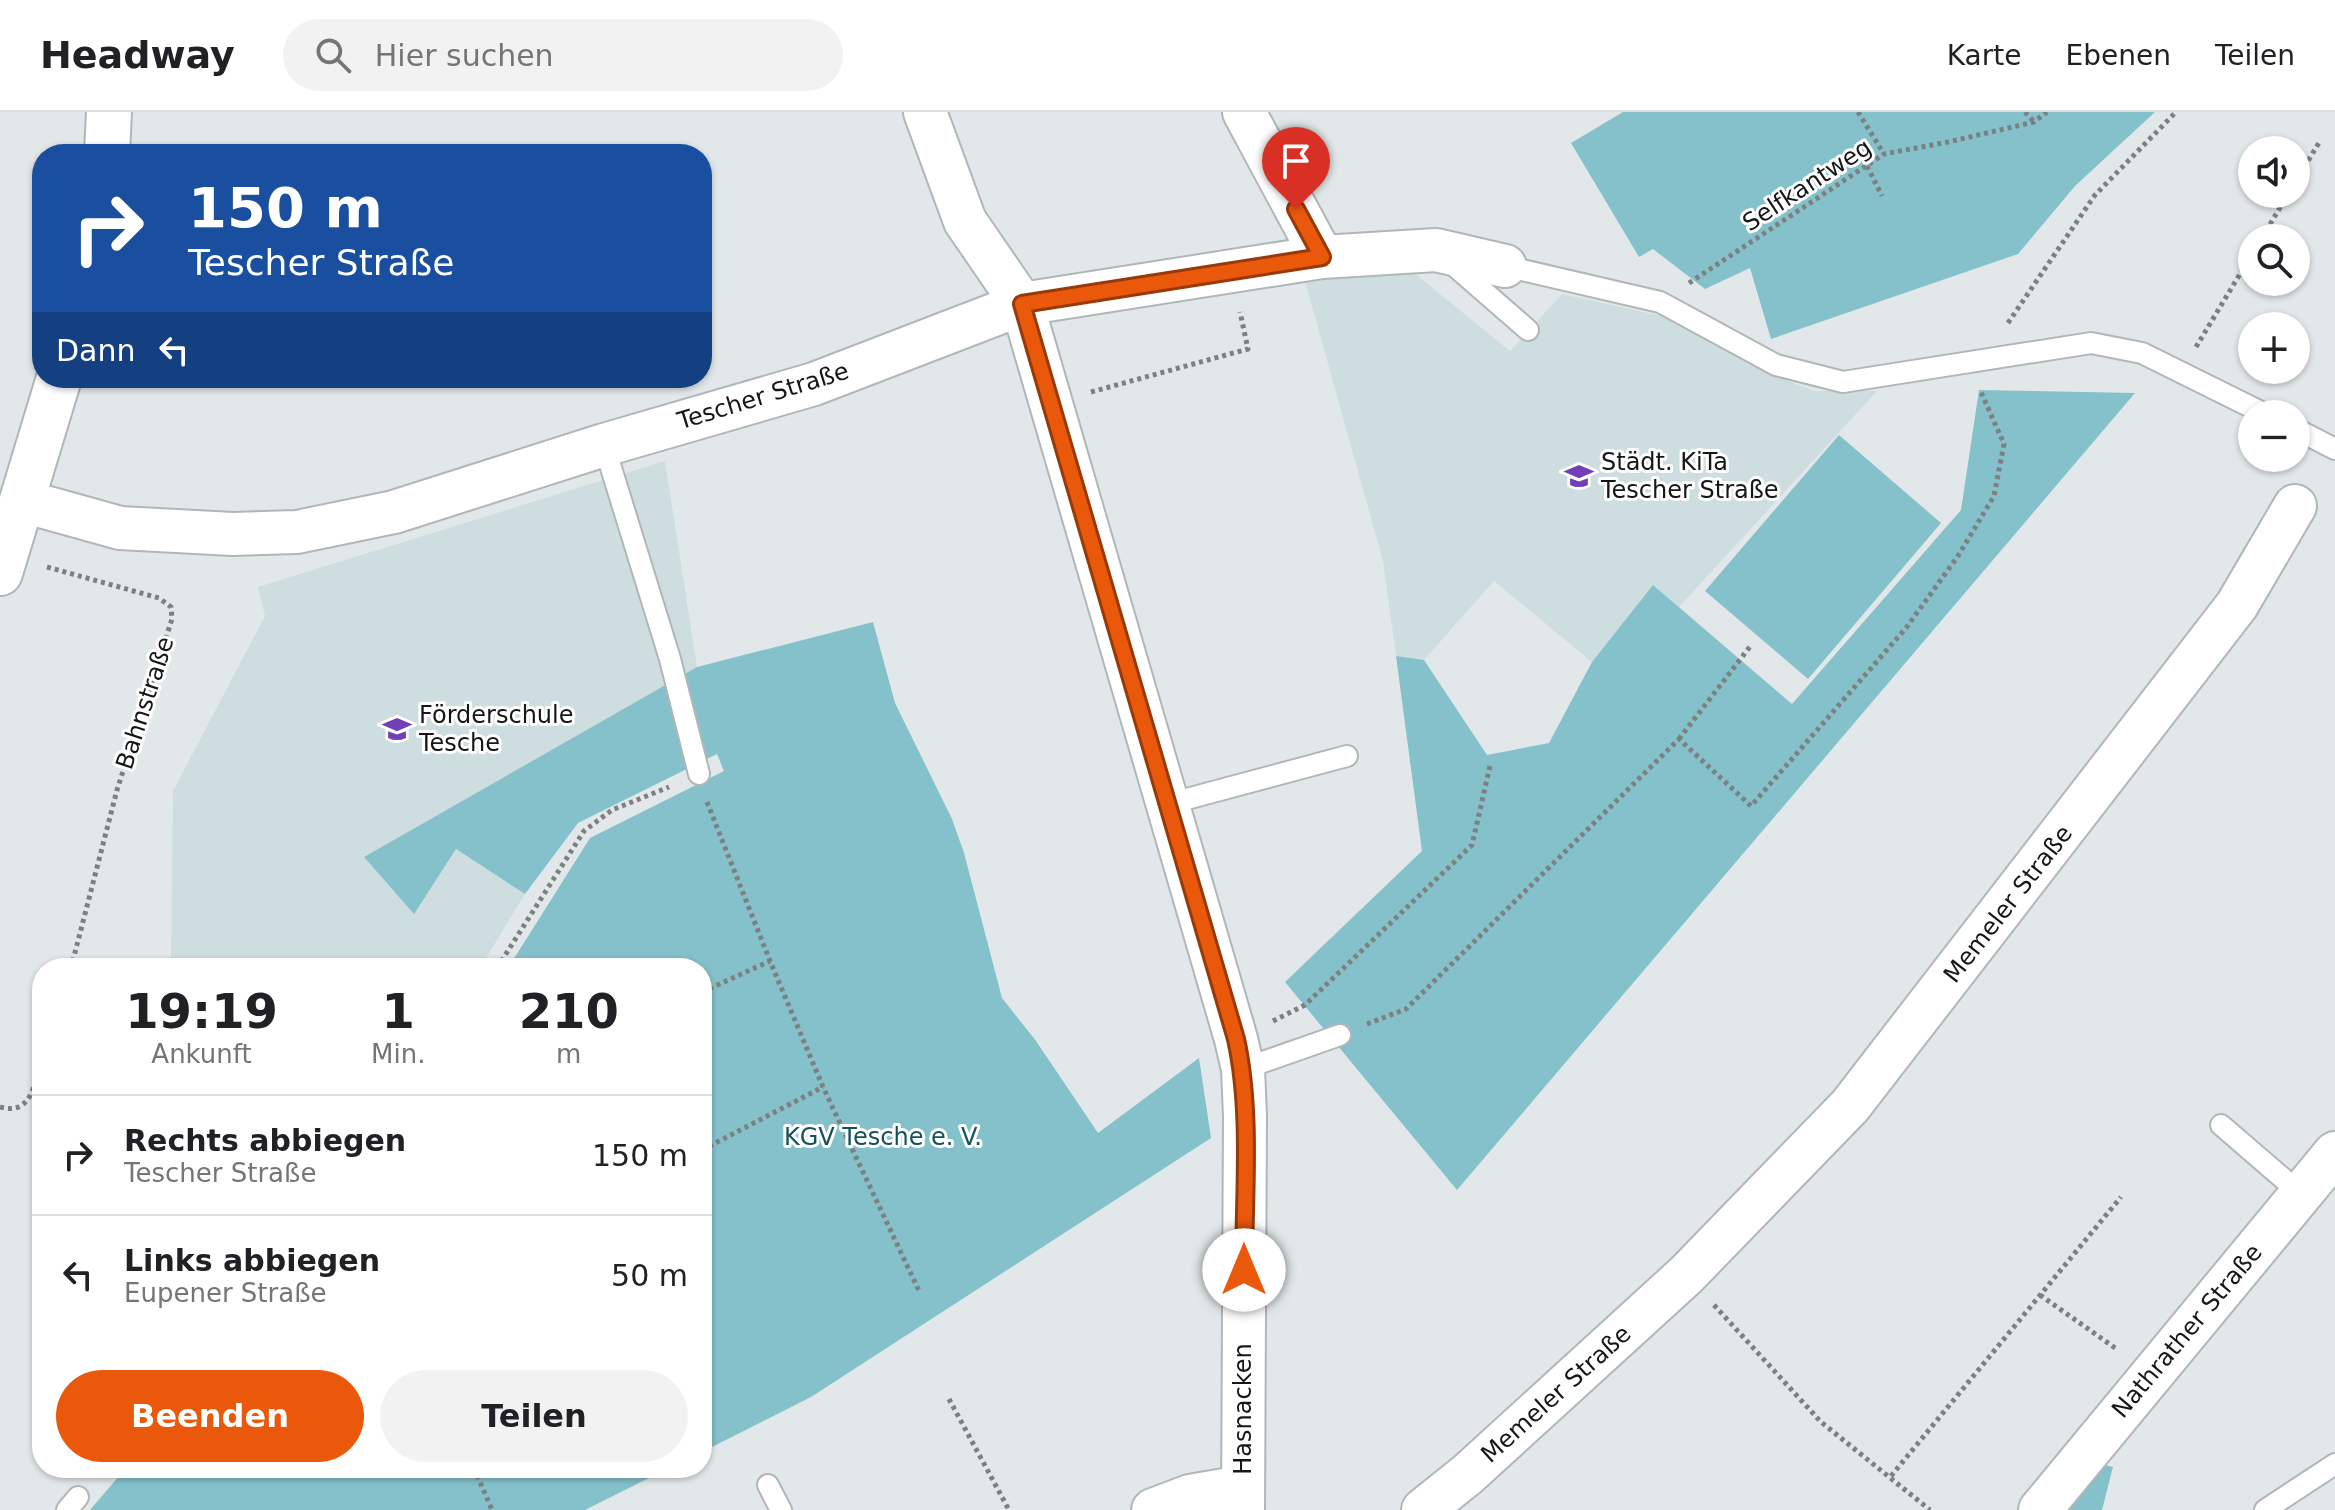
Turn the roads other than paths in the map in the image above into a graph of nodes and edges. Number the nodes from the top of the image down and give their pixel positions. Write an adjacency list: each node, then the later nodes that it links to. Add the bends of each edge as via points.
1 (109, 112): 4 (main road)
2 (925, 112): 8 (street, Hasnacken, via 965,221)
3 (1244, 112): 6 (street)
4 (107, 144)
5 (1436, 250): 6 (street, Tescher Straße); 7 (street, Tescher Straße); 9 (lane)
6 (1322, 257): 8 (street, Tescher Straße)
7 (1505, 266): 11 (lane, via 1660,302 1776,365 1843,382 2091,343 2142,353)
8 (1022, 304): 13 (street, Tescher Straße, via 814,384); 20 (street, Hasnacken)
9 (1528, 330)
10 (56, 388): 15 (main road)
11 (2238, 401)
12 (2310, 436): 14 (lane)
13 (604, 445): 15 (street, Tescher Straße, via 394,512 297,532 120,528); 19 (lane, via 670,659)
14 (2335, 449)
15 (23, 501): 17 (main road)
16 (2295, 506): 31 (street, Memeler Straße, via 2237,605 1850,1106 1686,1275)
17 (3, 564)
18 (1347, 756): 20 (lane)
19 (699, 774)
20 (1168, 804): 22 (street, Hasnacken)
21 (1340, 1035): 22 (lane)
22 (1239, 1054): 28 (street, Hasnacken, via 1245,1116)
23 (2221, 1125): 25 (lane)
24 (2335, 1153): 25 (street, Nathrather Straße)
25 (2301, 1194): 32 (street, Nathrather Straße)
26 (2335, 1464): 33 (lane)
27 (768, 1485): 29 (lane)
28 (1243, 1498): 30 (street, via 1190,1496)
29 (781, 1510)
30 (1153, 1510)
31 (1423, 1510)
32 (2040, 1510)
33 (2265, 1510)

